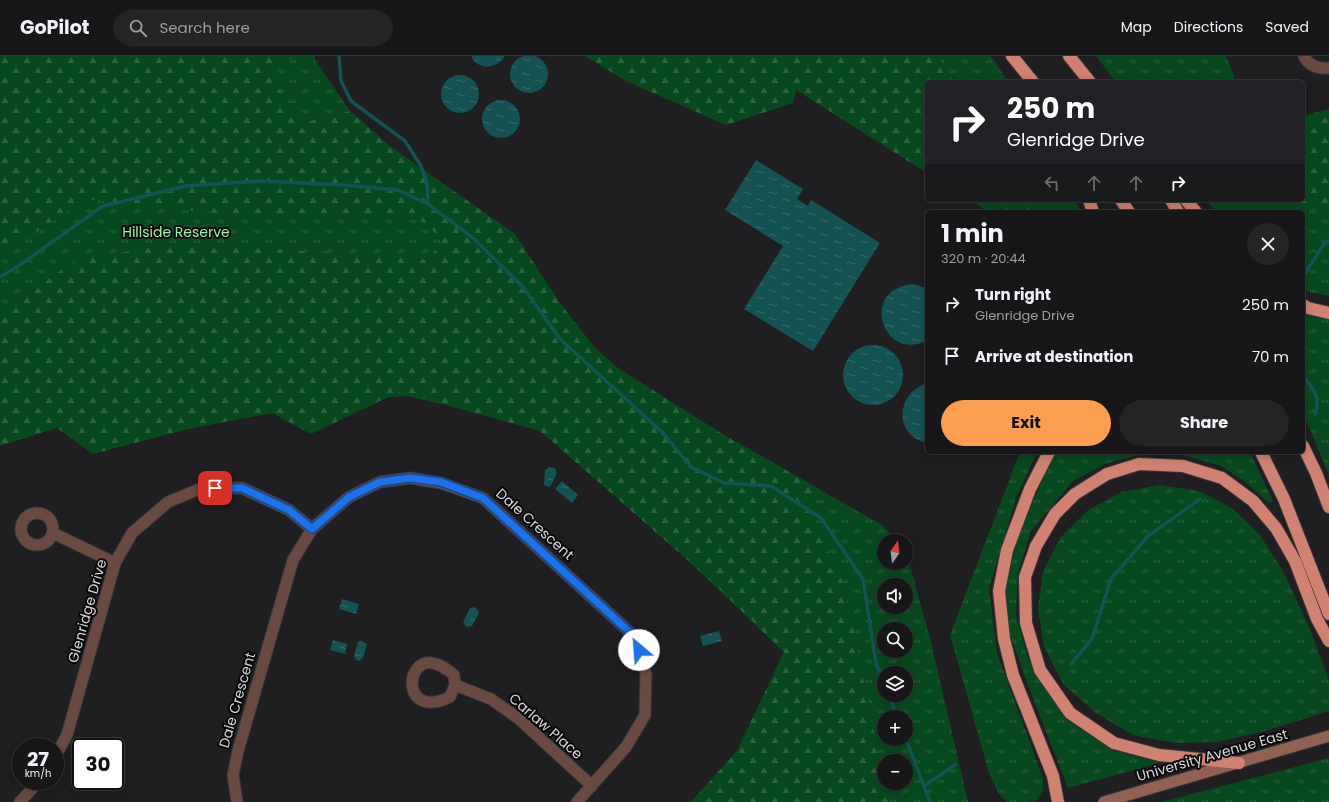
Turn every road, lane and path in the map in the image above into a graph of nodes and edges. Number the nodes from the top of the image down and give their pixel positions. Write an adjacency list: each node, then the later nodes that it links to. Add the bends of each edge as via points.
1 (1069, 56): 7 (highway)
2 (1304, 56): 4 (street, via 1316,68)
3 (1013, 57): 5 (highway); 6 (highway)
4 (1329, 68)
5 (1027, 80)
6 (1031, 80)
7 (1088, 80)
8 (1188, 202): 9 (highway)
9 (1194, 210)
10 (1305, 306): 11 (highway)
11 (1329, 313)
12 (1305, 450): 15 (highway)
13 (1048, 454): 30 (highway, via 1030,489 1007,550 999,591 1004,640 1013,675 1053,776)
14 (1262, 454): 19 (highway, via 1284,499)
15 (1329, 507)
16 (312, 529): 18 (street, Glenridge Drive, via 289,510 242,488 202,488 168,502 132,533); 25 (street, Dale Crescent, via 349,497 380,482 410,478 441,482 483,498 573,579 635,637 646,674 645,714 626,747); 28 (street, Dale Crescent, via 294,560 238,751 233,774)
17 (53, 533): 18 (street)
18 (115, 563): 23 (street, Glenridge Drive)
19 (1329, 614)
20 (1329, 641): 24 (highway, via 1317,619 1295,561 1276,528 1253,501 1222,478 1183,466 1139,464 1107,474 1075,494 1055,514 1036,546 1025,577 1026,623 1040,670 1070,713 1114,743 1159,755)
21 (455, 685): 25 (street, Carlaw Place, via 491,699 519,719)
22 (1326, 737): 24 (main road, University Avenue East)
23 (64, 740)
24 (1240, 763): 31 (main road, University Avenue East)
25 (592, 786): 29 (street, Dale Crescent)
26 (31, 790): 27 (street)
27 (20, 802)
28 (237, 802)
29 (577, 802)
30 (1058, 802)
31 (1104, 802)

